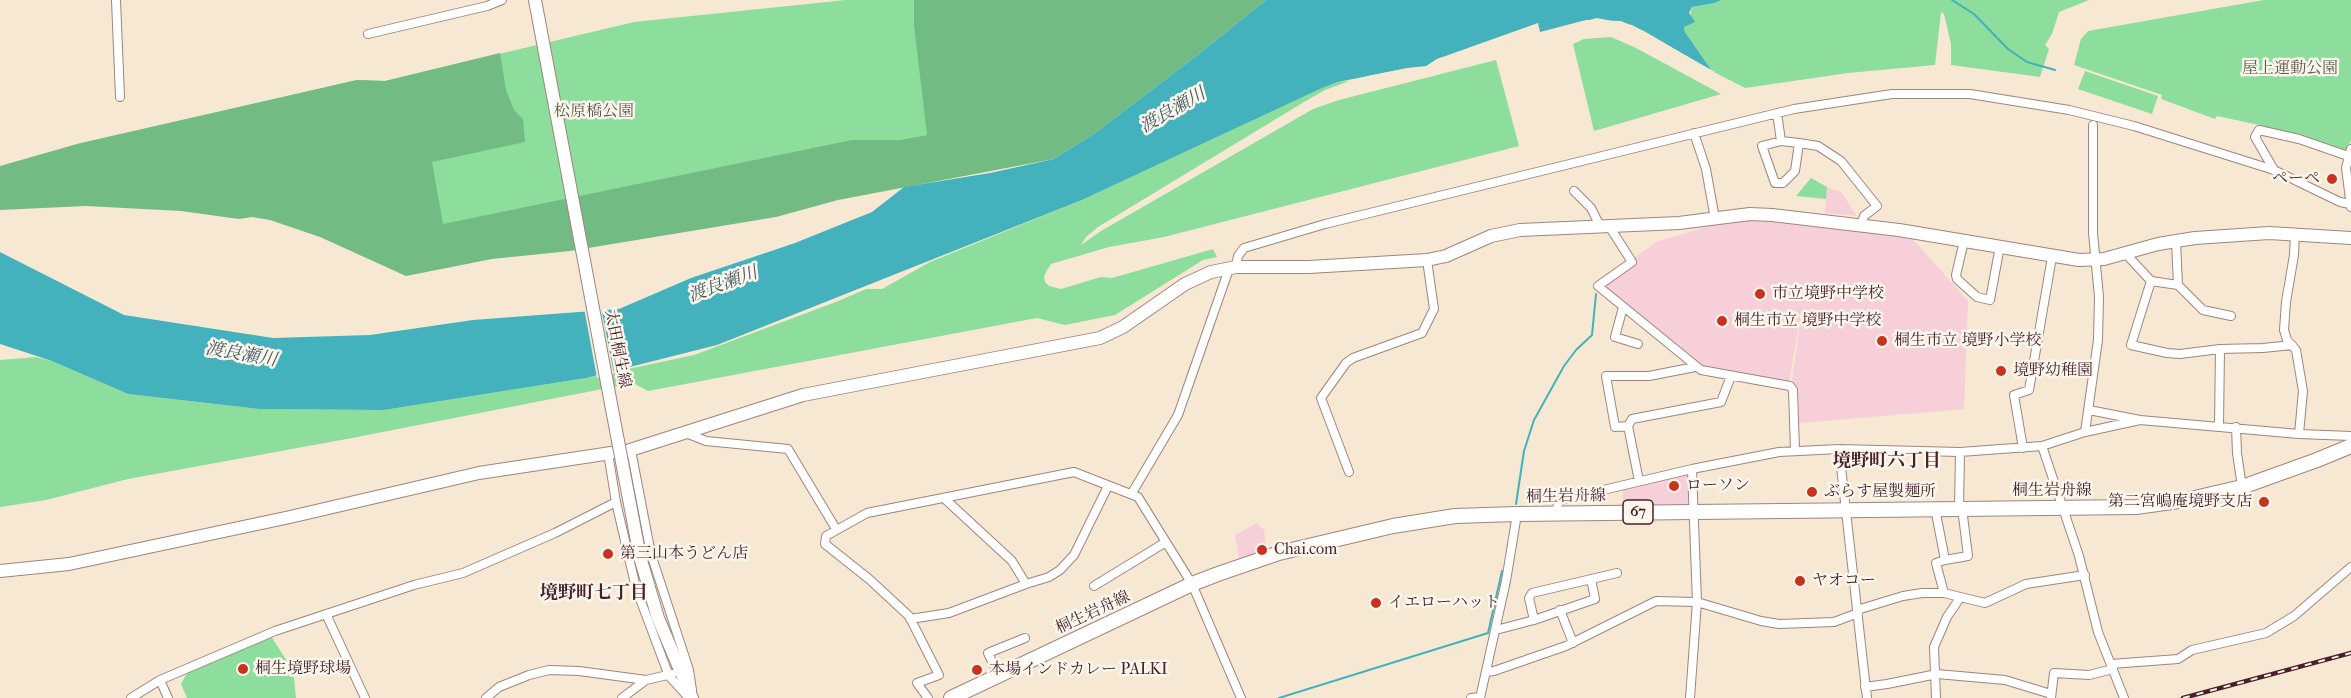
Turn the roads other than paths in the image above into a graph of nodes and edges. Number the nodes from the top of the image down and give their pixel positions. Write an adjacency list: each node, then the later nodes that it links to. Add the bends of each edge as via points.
1 (117, 0): 5 (street)
2 (502, 0): 4 (street)
3 (535, 0): 92 (street, 太田桐生線, bridge, via 640,557)
4 (368, 34)
5 (120, 97)
6 (1778, 112): 8 (street); 9 (street); 12 (street, via 1892,94 1990,96 2134,126)
7 (2093, 124): 25 (street)
8 (1694, 133): 15 (street, via 1706,169); 27 (street, via 1254,244 1240,252)
9 (1781, 141): 10 (street); 10 (street, via 1762,146 1775,183 1779,184 1795,171)
10 (1799, 143): 16 (street, via 1818,146 1837,157 1878,206 1864,216)
11 (2350, 154): 12 (street, via 2259,130 2255,137); 14 (street, via 2346,173)
12 (2274, 170): 14 (street)
13 (1574, 190): 17 (street)
14 (2350, 206)
15 (1715, 219): 16 (street, via 1750,214); 17 (street)
16 (1862, 225): 20 (street)
17 (1605, 226): 26 (street, via 1505,232); 30 (street, via 1632,262 1598,286)
18 (2295, 234): 19 (street); 21 (street, via 2244,234); 33 (street, via 2284,330)
19 (2351, 238)
20 (1964, 240): 22 (street); 22 (street, via 1957,279 1977,297 1990,300)
21 (2176, 242): 23 (street); 29 (street)
22 (2000, 246): 24 (street)
23 (2126, 253): 25 (street); 28 (street)
24 (2052, 257): 25 (street); 48 (street, via 2029,390 2014,395)
25 (2095, 259): 37 (street, via 2098,340)
26 (1427, 261): 27 (street); 55 (street, via 1434,309 1422,333 1353,358 1321,398)
27 (1232, 268): 43 (street, via 1201,275 1100,338 803,396); 59 (street, via 1178,415)
28 (2151, 281): 29 (street); 34 (street, via 2131,345 2174,354)
29 (2178, 285): 31 (street, via 2203,310)
30 (1623, 307): 32 (street, via 1615,337); 35 (street)
31 (2231, 316)
32 (1638, 344)
33 (2292, 345): 34 (street); 44 (street, via 2303,391)
34 (2220, 349): 40 (street)
35 (1695, 367): 36 (street); 39 (street, via 1649,376 1606,376 1615,427)
36 (1731, 376): 39 (street, via 1720,402 1632,419); 51 (street, via 1790,386)
37 (2089, 410): 38 (street); 42 (street)
38 (2140, 420): 40 (street); 42 (street)
39 (1628, 426): 56 (street)
40 (2219, 426): 41 (street)
41 (2236, 427): 44 (street); 58 (street)
42 (2085, 432): 46 (street)
43 (686, 433): 50 (street); 69 (street, via 706,441 788,448)
44 (2299, 434): 45 (street)
45 (2351, 436)
46 (2042, 446): 48 (street); 64 (street)
47 (2351, 446): 58 (main road, 桐生岩舟線 / 67)
48 (2023, 448): 52 (street)
49 (1839, 449): 51 (street); 52 (street); 65 (street)
50 (629, 450): 92 (street)
51 (1795, 450): 54 (street)
52 (1959, 452): 63 (street)
53 (609, 453): 61 (street); 73 (street, via 479,473 69,564)
54 (1692, 469): 56 (street); 66 (street)
55 (1349, 472)
56 (1639, 481): 68 (street, via 1562,500)
57 (1108, 486): 59 (street); 60 (street, via 1074,472); 77 (street, via 1074,555 1049,577)
58 (2242, 487): 64 (main road, 桐生岩舟線 / 67, via 2155,505)
59 (1131, 493): 70 (street, via 1138,497)
60 (945, 499): 69 (street, via 867,513); 77 (street, via 1012,561)
61 (616, 502): 85 (street, via 463,573); 92 (street, via 636,588 663,662)
62 (1935, 508): 63 (main road, 桐生岩舟線 / 67); 65 (main road, 桐生岩舟線 / 67); 71 (street)
63 (1961, 508): 64 (main road, 桐生岩舟線 / 67); 71 (street, via 1968,556)
64 (2064, 508): 75 (street)
65 (1846, 509): 66 (main road, 桐生岩舟線 / 67); 84 (street)
66 (1694, 511): 68 (main road, 桐生岩舟線 / 67); 82 (street)
67 (1516, 514): 68 (main road, 桐生岩舟線 / 67); 78 (main road, 桐生岩舟線 / 67, via 1455,516 1393,526 1279,553); 88 (street)
68 (1556, 514)
69 (836, 529): 86 (street, via 826,536 825,544)
70 (1166, 542): 78 (street); 79 (street)
71 (1945, 560): 80 (street, via 1936,563)
72 (2351, 567): 91 (street, via 2294,616 2266,633 2192,650 2178,658)
73 (0, 571)
74 (1617, 573): 76 (street)
75 (2085, 574): 81 (street, via 2026,584 1985,603); 91 (street, via 2098,632)
76 (1591, 579): 83 (street, via 1595,599); 87 (street, via 1530,595)
77 (1026, 584): 86 (street, via 949,613)
78 (1192, 584): 95 (main road, 桐生岩舟線 / 67); 108 (street)
79 (1094, 586)
80 (1944, 593): 81 (street); 84 (street, via 1922,592)
81 (1960, 598): 94 (street, via 1934,647)
82 (1697, 602): 84 (street, via 1779,624 1834,622); 90 (street, via 1656,601); 110 (street)
83 (1560, 610): 87 (street); 90 (street)
84 (1857, 611): 98 (street)
85 (326, 614): 96 (street, via 275,631); 103 (street)
86 (910, 619): 107 (street, via 939,675 917,683)
87 (1534, 620): 88 (street)
88 (1496, 630): 93 (street)
89 (1025, 638): 95 (street, via 988,653)
90 (1573, 643): 93 (street)
91 (2112, 666): 100 (street, via 2089,675 2054,673); 113 (street)
92 (679, 671): 97 (street); 106 (street, 太田桐生線)
93 (1486, 672): 109 (street)
94 (1936, 674): 98 (street); 100 (street, via 2005,680); 112 (street)
95 (999, 676): 99 (main road, 桐生岩舟線 / 67)
96 (160, 680): 101 (street); 102 (street)
97 (646, 680): 104 (street, via 549,670 499,687); 105 (street)
98 (1865, 687): 111 (street)
99 (959, 696)
100 (2051, 696)
101 (131, 698)
102 (168, 698)
103 (365, 698)
104 (486, 698)
105 (622, 698)
106 (691, 698)
107 (928, 698)
108 (1241, 698)
109 (1477, 698)
110 (1689, 698)
111 (1867, 698)
112 (1936, 698)
113 (2124, 698)

